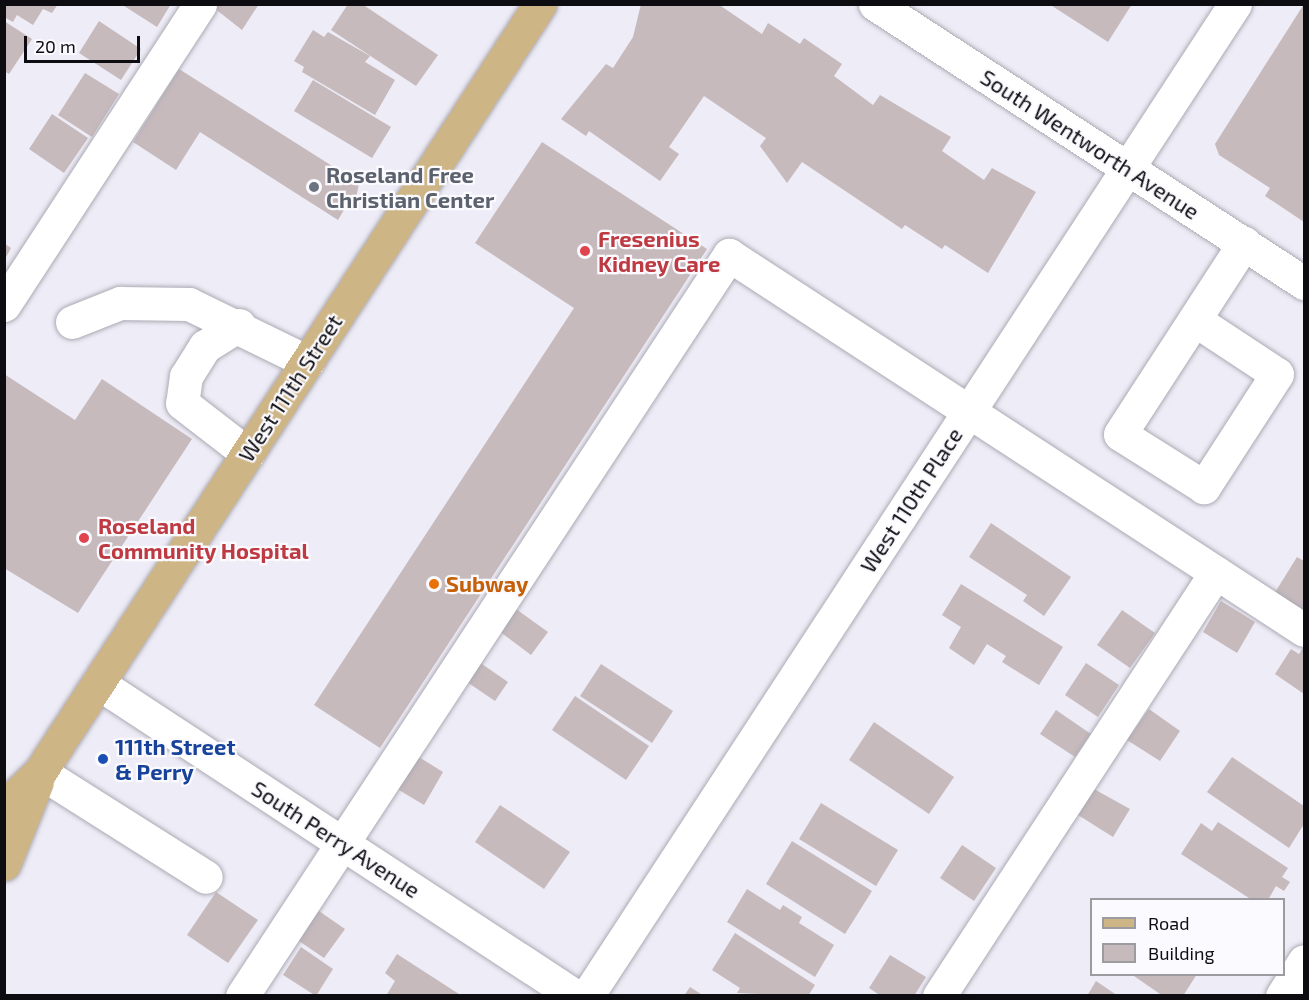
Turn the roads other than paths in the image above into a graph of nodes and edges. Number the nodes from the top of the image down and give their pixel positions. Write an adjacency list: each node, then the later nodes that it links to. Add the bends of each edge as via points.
1 (200, 4): 8 (street)
2 (540, 4): 12 (main road, West 111th Street)
3 (1235, 4): 5 (street, West 110th Place)
4 (889, 8): 5 (street, South Wentworth Avenue)
5 (1128, 168): 6 (street, South Wentworth Avenue); 13 (street, West 110th Place)
6 (1244, 243): 7 (street, South Wentworth Avenue); 9 (street)
7 (1305, 283)
8 (4, 305)
9 (1195, 320): 9 (street, via 1120,434 1204,487 1277,374)
10 (72, 322): 11 (street, via 120,303 189,304)
11 (239, 325): 12 (street); 14 (street, via 205,346 186,376 182,403)
12 (308, 362): 14 (main road, West 111th Street)
13 (969, 412): 15 (street); 20 (street, via 729,255); 26 (street, West 110th Place)
14 (248, 454): 17 (main road, West 111th Street)
15 (1216, 572): 16 (street); 27 (street)
16 (1305, 630)
17 (98, 683): 18 (main road, West 111th Street); 20 (street, South Perry Avenue)
18 (40, 772): 19 (main road, West 111th Street); 21 (main road, West 111th Street); 22 (street)
19 (4, 807)
20 (341, 843): 24 (street); 25 (street, South Perry Avenue)
21 (4, 864)
22 (206, 877)
23 (1305, 962): 28 (street)
24 (242, 996)
25 (575, 996)
26 (587, 996)
27 (939, 996)
28 (1282, 996)

